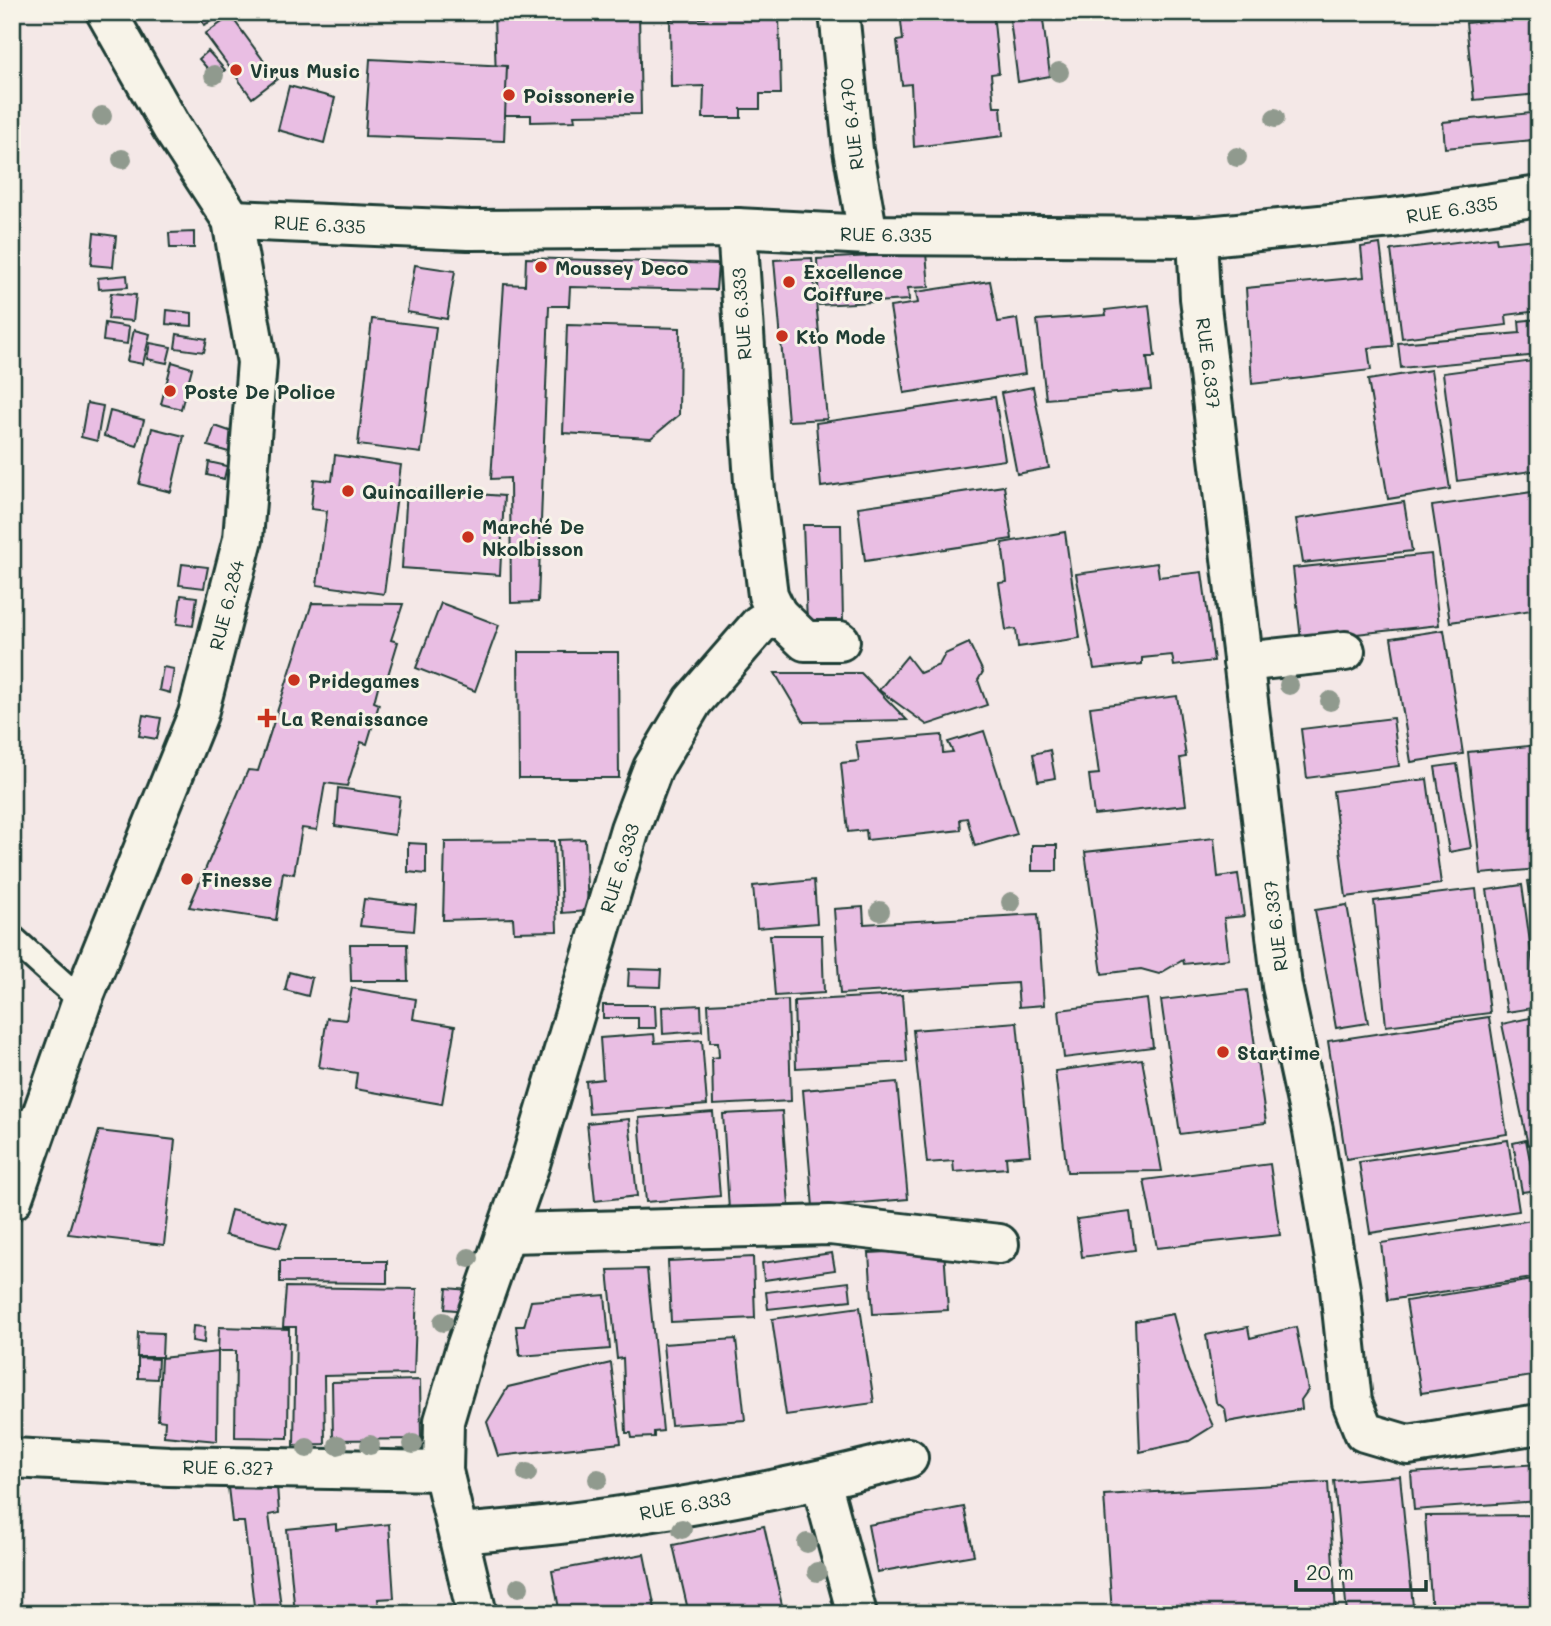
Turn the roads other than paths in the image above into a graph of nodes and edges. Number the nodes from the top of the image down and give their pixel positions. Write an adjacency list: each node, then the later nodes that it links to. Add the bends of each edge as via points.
1 (106, 12): 4 (street, RUE 6.284, via 172,128)
2 (839, 12): 6 (street, RUE 6.470, via 853,150)
3 (1539, 196): 7 (street, RUE 6.335, via 1392,218)
4 (232, 220): 5 (street, RUE 6.335, via 468,230); 13 (street, RUE 6.284, via 257,362 243,539 198,714)
5 (737, 228): 6 (street, RUE 6.335); 8 (street, RUE 6.333, via 754,482 768,595)
6 (868, 235): 7 (street, RUE 6.335)
7 (1197, 237): 11 (street, RUE 6.337, via 1200,298)
8 (777, 614): 9 (street, via 805,641); 16 (street, RUE 6.333, via 760,624 693,701 653,768 630,829)
9 (840, 641)
10 (1345, 651): 11 (street)
11 (1244, 662): 18 (street, RUE 6.337, via 1282,986 1313,1130 1352,1402 1364,1432 1408,1445)
12 (12, 938): 13 (lane)
13 (82, 1001): 14 (street, RUE 6.284)
14 (26, 1122): 15 (street, RUE 6.284)
15 (12, 1200)
16 (508, 1233): 17 (street, via 830,1225); 21 (street, RUE 6.333, via 444,1421)
17 (999, 1244)
18 (1539, 1424)
19 (12, 1458): 21 (street, RUE 6.327)
20 (908, 1458): 22 (street, RUE 6.333)
21 (443, 1471): 23 (street, RUE 6.333)
22 (821, 1481): 23 (street, RUE 6.333, via 559,1526); 25 (street)
23 (459, 1534): 24 (street, RUE 6.333)
24 (477, 1614)
25 (857, 1614)

